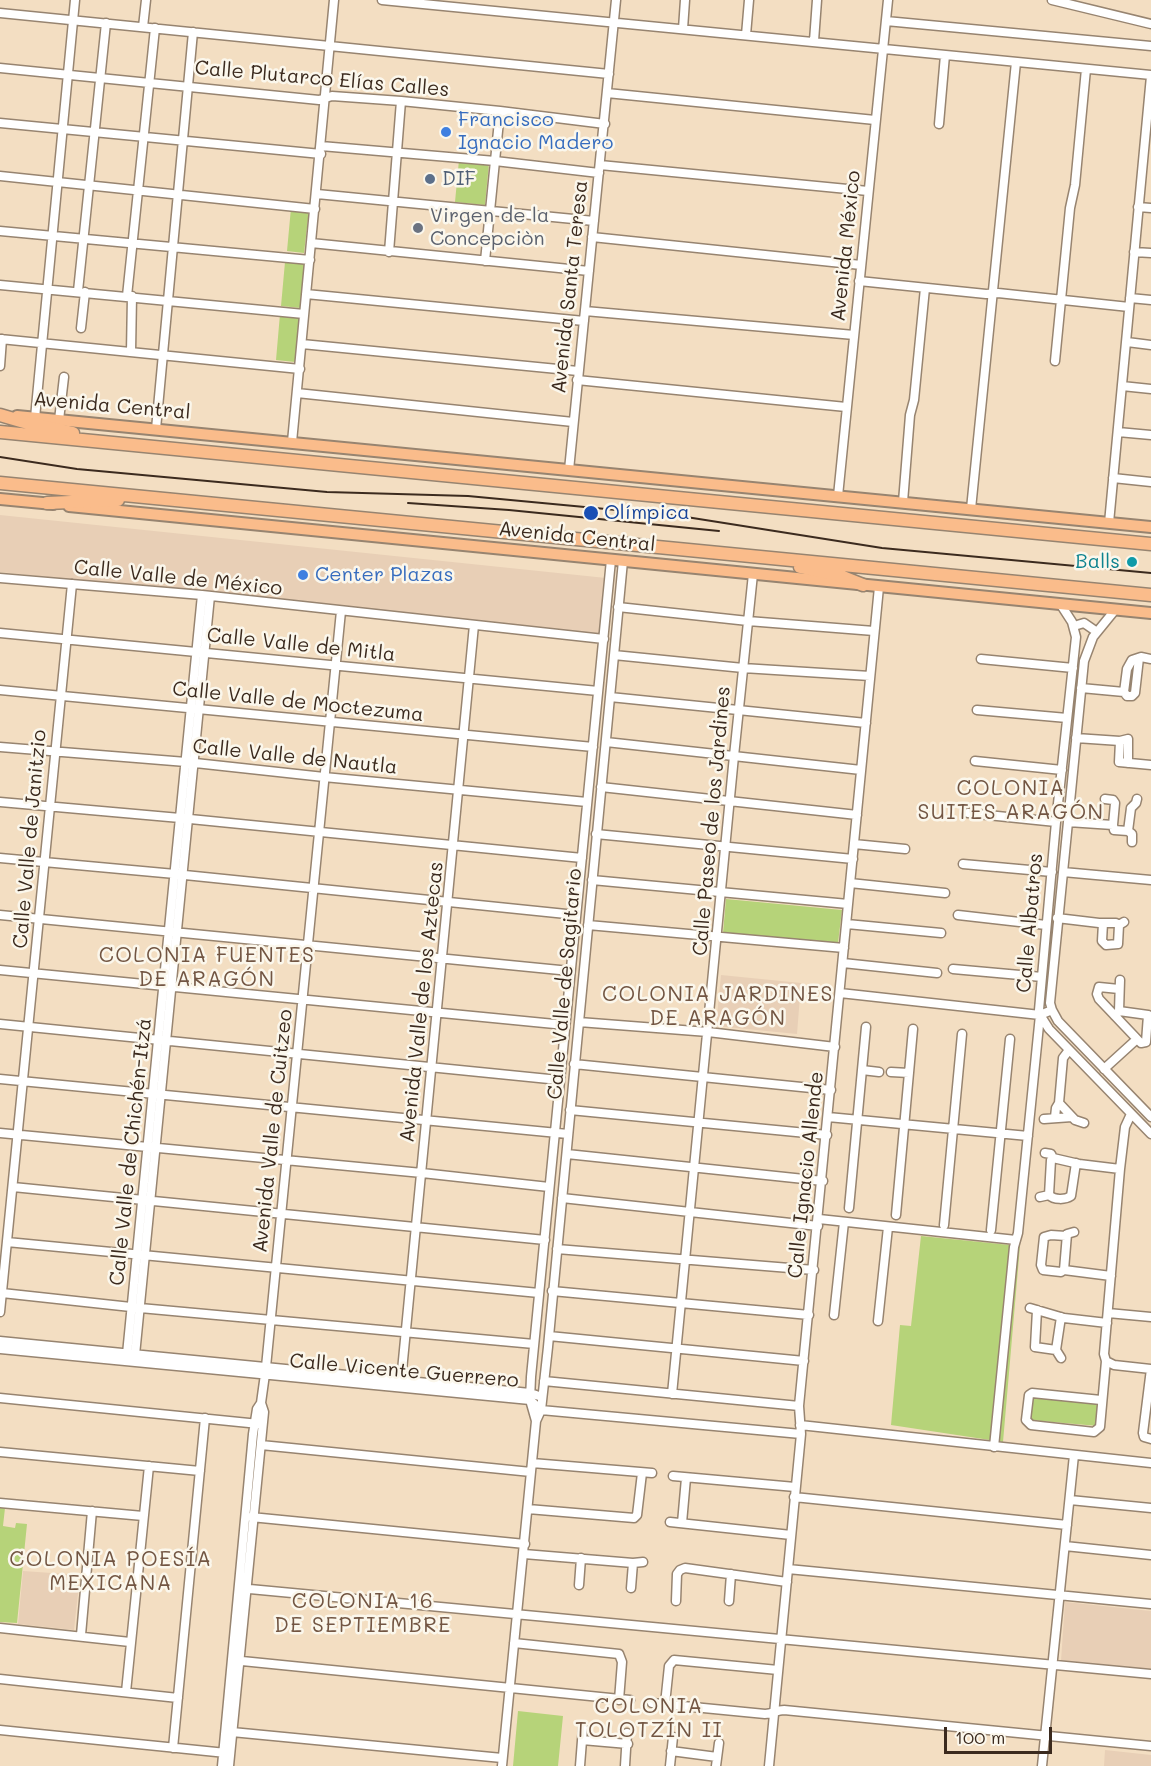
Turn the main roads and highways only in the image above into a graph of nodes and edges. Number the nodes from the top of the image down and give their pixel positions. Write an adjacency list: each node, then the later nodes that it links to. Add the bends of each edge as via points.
1 (0, 415): 3 (highway); 8 (main road, Avenida Central)
2 (0, 432): 3 (highway, Avenida Central)
3 (97, 441): 9 (highway, Avenida Central)
4 (0, 483): 5 (highway, Avenida Central)
5 (167, 498): 7 (highway); 10 (highway, Avenida Central)
6 (0, 499): 7 (main road, Avenida Central)
7 (47, 503): 11 (main road, Avenida Central)
8 (1151, 527)
9 (1151, 544)
10 (771, 558): 11 (highway); 12 (highway, Avenida Central)
11 (863, 585): 13 (main road, Avenida Central)
12 (1151, 595)
13 (1151, 614)

